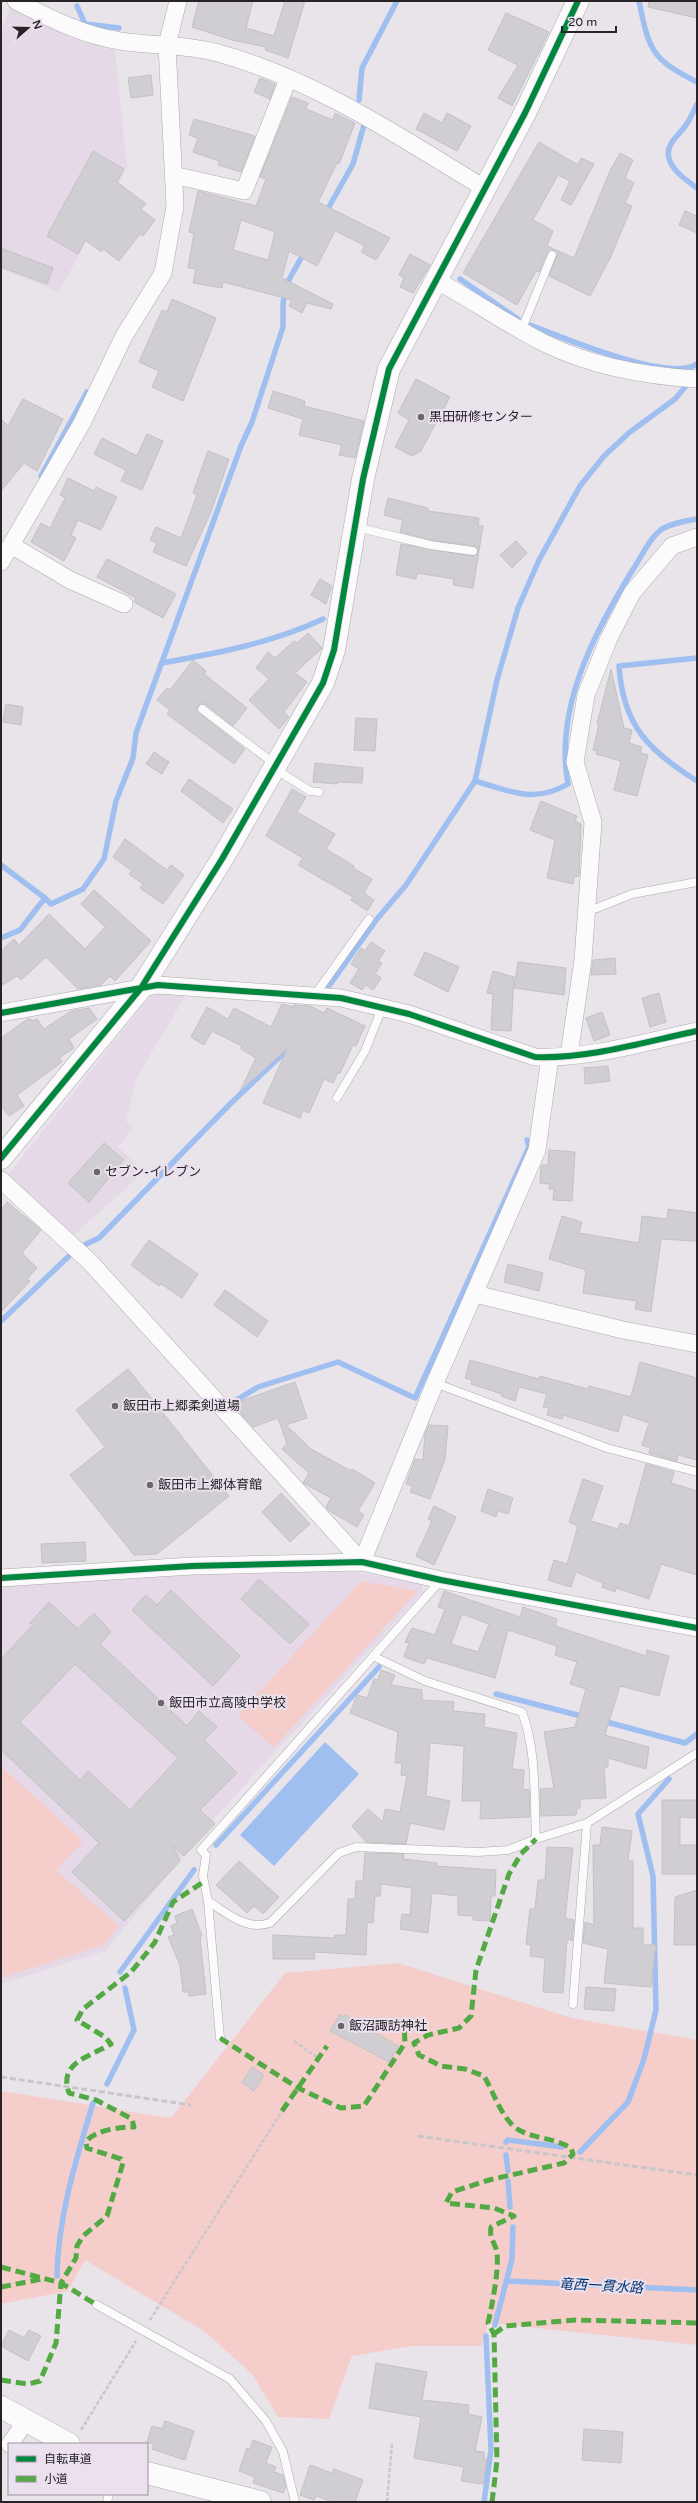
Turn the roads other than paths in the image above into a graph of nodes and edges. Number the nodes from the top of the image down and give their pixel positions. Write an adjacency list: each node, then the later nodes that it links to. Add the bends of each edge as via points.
1 (16, 1): 4 (street, via 69,28 119,41)
2 (178, 1): 4 (street)
3 (578, 1): 7 (street, via 525,113)
4 (167, 45): 5 (street, via 218,53); 6 (street)
5 (288, 79): 6 (street, via 244,191); 7 (street, via 350,107)
6 (173, 175): 14 (street, via 175,206 163,273 124,336 82,423)
7 (484, 188): 9 (street)
8 (552, 255): 10 (lane)
9 (436, 280): 10 (street); 12 (street, via 389,369 363,479)
10 (522, 329): 11 (street, via 544,343 592,361 638,373)
11 (697, 379)
12 (355, 526): 15 (lane, via 430,545); 19 (street, via 334,650 323,683)
13 (697, 537): 22 (street, via 672,546 632,593 609,638 586,695 575,762 593,822)
14 (11, 545): 16 (street); 17 (street, via 70,580)
15 (473, 551)
16 (1, 562)
17 (124, 604)
18 (202, 709): 19 (lane)
19 (276, 767): 20 (lane, via 310,791); 24 (street)
20 (319, 792)
21 (697, 882): 22 (lane, via 632,894)
22 (587, 910): 29 (street, via 583,960)
23 (369, 919): 25 (lane)
24 (141, 988): 25 (street, via 158,985); 27 (street); 32 (street)
25 (314, 996): 26 (street, via 341,998)
26 (382, 1008): 30 (street, via 468,1032 534,1057); 31 (lane, via 365,1051)
27 (1, 1013)
28 (697, 1031): 29 (street, via 609,1050)
29 (569, 1055): 30 (street)
30 (550, 1057): 34 (street, via 537,1150)
31 (337, 1098)
32 (1, 1158)
33 (1, 1180): 38 (street, via 90,1262)
34 (475, 1294): 35 (street, via 623,1330); 36 (street)
35 (697, 1344)
36 (436, 1383): 37 (lane, via 607,1448); 38 (street)
37 (697, 1472)
38 (362, 1562): 39 (street, via 192,1566); 40 (street)
39 (1, 1578)
40 (441, 1580): 41 (street); 42 (lane)
41 (697, 1628)
42 (375, 1657): 45 (lane, via 425,1681 522,1712 527,1725 530,1749); 46 (lane, via 202,1850 206,1856 203,1876)
43 (697, 1753): 44 (lane)
44 (587, 1823): 45 (lane); 47 (lane)
45 (536, 1839): 46 (lane, via 508,1850 486,1851 356,1847 339,1853 270,1923 260,1926 244,1923)
46 (208, 1901): 48 (lane)
47 (573, 2004)
48 (220, 2038)
49 (97, 2305): 58 (lane, via 230,2380 266,2421 283,2452)
50 (1, 2407): 51 (street)
51 (26, 2421): 52 (street); 53 (street)
52 (10, 2443)
53 (67, 2443)
54 (8, 2446): 55 (street)
55 (1, 2457)
56 (148, 2473): 57 (street)
57 (260, 2502)
58 (295, 2502)

